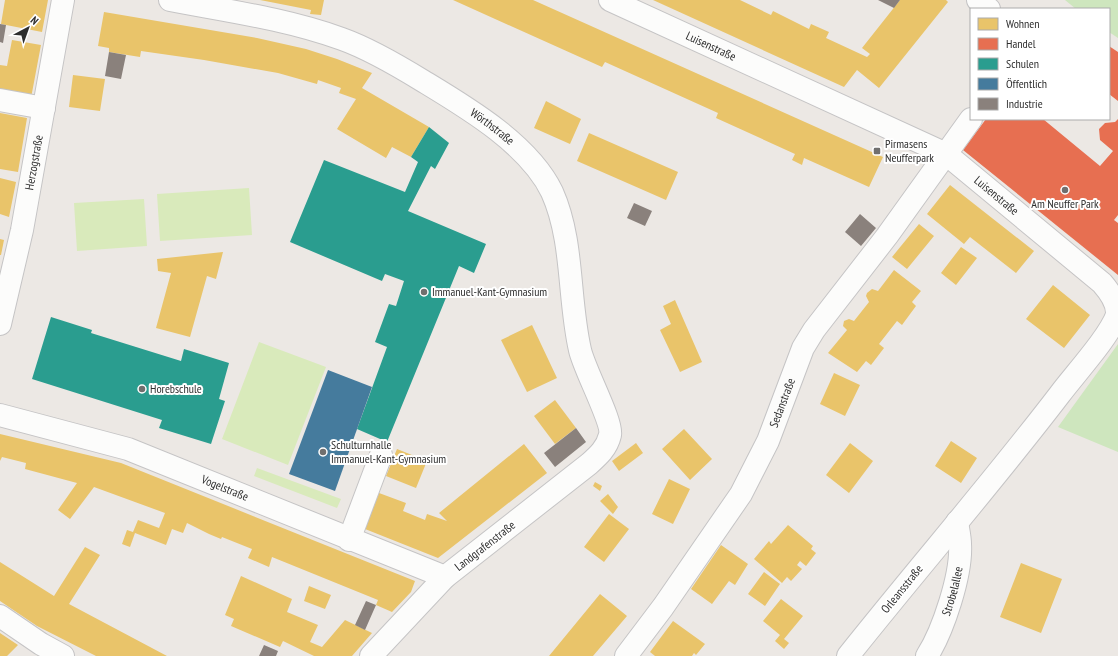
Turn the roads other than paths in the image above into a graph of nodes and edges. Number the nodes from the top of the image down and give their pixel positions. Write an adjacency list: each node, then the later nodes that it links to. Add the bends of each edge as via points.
1 (62, 0): 7 (street, Herzogstraße)
2 (170, 0): 12 (street, Wörthstraße, via 289,24 360,46 454,100 514,145 545,181 555,201 567,253 580,351 587,374 610,424 611,433)
3 (610, 0): 9 (street, Luisenstraße)
4 (978, 0): 5 (street)
5 (988, 8)
6 (0, 100): 7 (street)
7 (44, 108): 10 (street, Herzogstraße, via 22,230)
8 (970, 120): 9 (street, Sedanstraße)
9 (946, 154): 14 (street, Luisenstraße, via 1102,283 1111,292 1117,313 1106,333 1036,426); 21 (street, Sedanstraße, via 814,330 803,348 768,441 741,494)
10 (0, 324)
11 (0, 415): 15 (street, Vogelstraße, via 128,449)
12 (607, 444): 16 (street, Landgrafenstraße, via 589,464)
13 (381, 455): 15 (street)
14 (957, 522): 22 (street, Orleansstraße); 23 (street, Strobelallee, via 960,544 958,570 942,625)
15 (350, 540): 16 (street, Vogelstraße)
16 (445, 577): 20 (street, Landgrafenstraße)
17 (0, 616): 18 (street)
18 (35, 650): 19 (street)
19 (63, 656)
20 (371, 656)
21 (626, 656)
22 (848, 656)
23 (927, 656)

